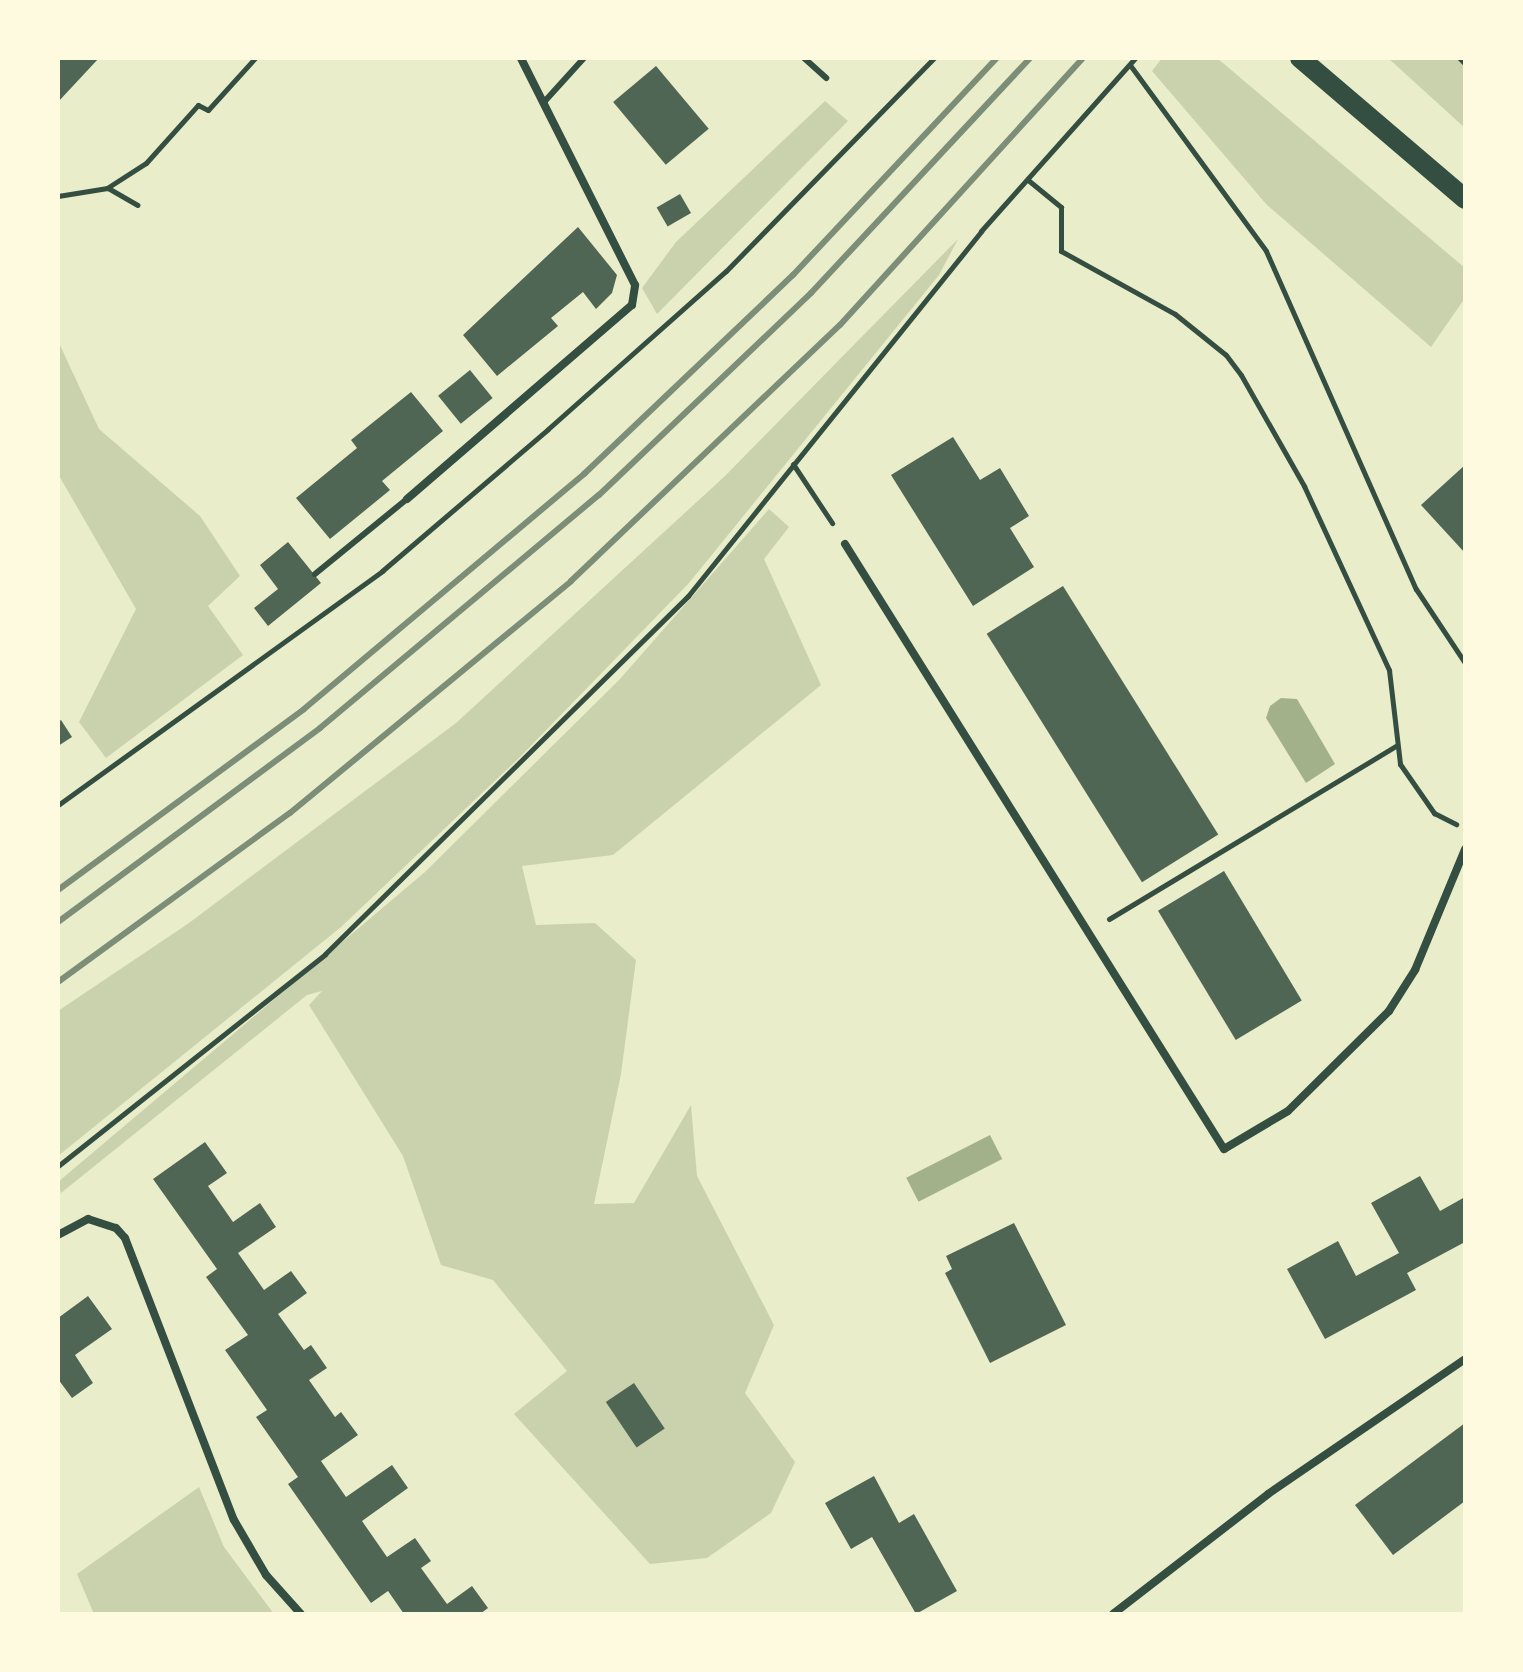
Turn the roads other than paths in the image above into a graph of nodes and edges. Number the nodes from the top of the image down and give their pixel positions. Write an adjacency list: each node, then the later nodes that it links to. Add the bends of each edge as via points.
1 (521, 58): 8 (street)
2 (584, 58): 8 (lane)
3 (804, 58): 7 (lane)
4 (1300, 58): 9 (main road)
5 (1460, 58): 6 (lane)
6 (1465, 63)
7 (826, 78)
8 (545, 101): 10 (street, via 635,285 632,305)
9 (1465, 199)
10 (407, 499): 12 (lane)
11 (845, 544): 13 (street, via 1224,1149 1288,1111 1389,1011 1415,970)
12 (315, 574)
13 (1465, 849)
14 (58, 1235): 16 (street, via 88,1219 116,1228 125,1238 234,1520 261,1567)
15 (1465, 1359): 17 (street, via 1268,1494)
16 (301, 1614)
17 (1113, 1614)

